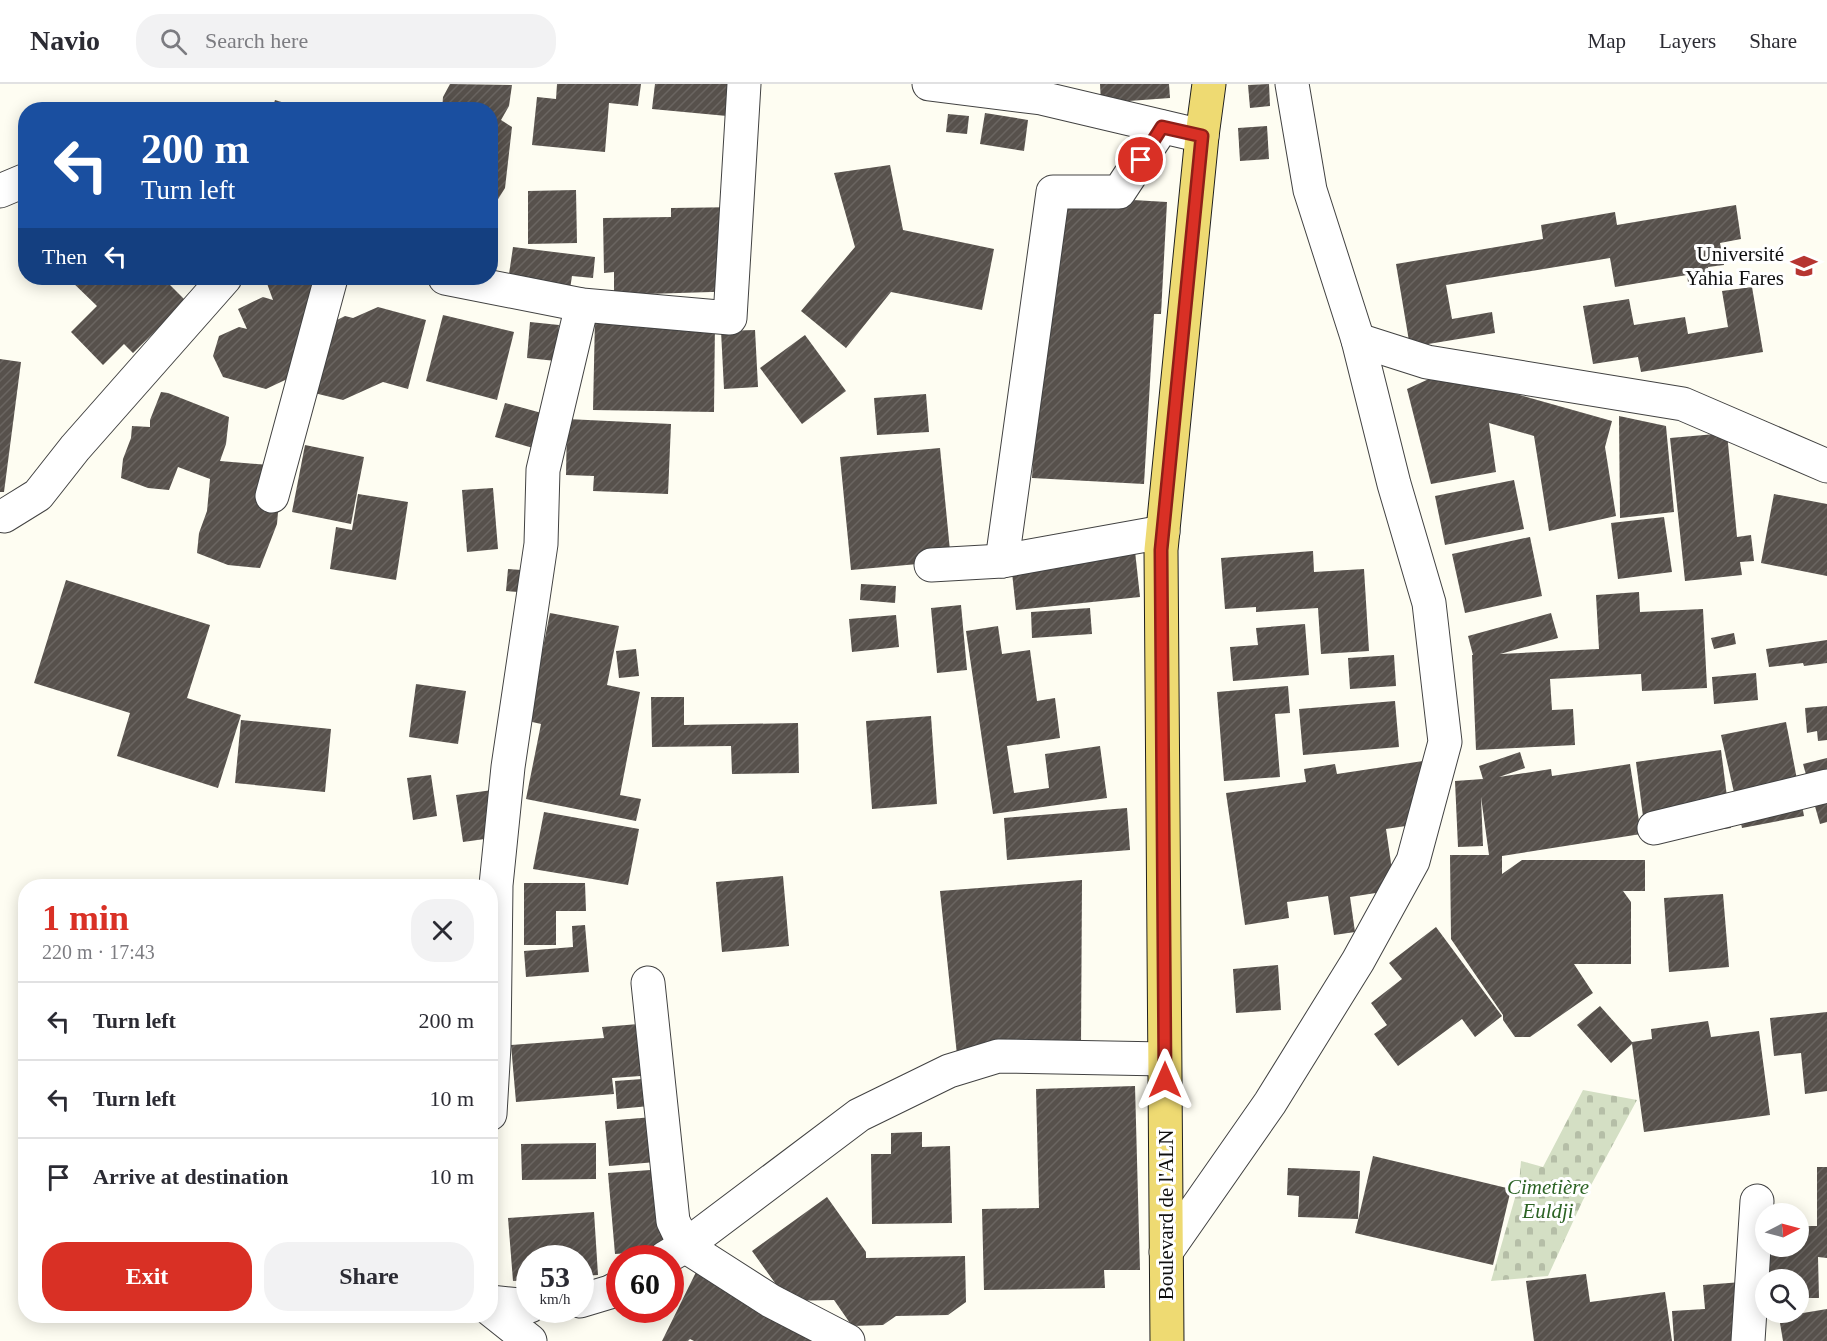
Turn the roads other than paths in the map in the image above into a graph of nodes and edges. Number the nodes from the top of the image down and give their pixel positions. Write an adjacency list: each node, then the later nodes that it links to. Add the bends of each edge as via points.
1 (744, 84): 12 (street, via 730,318)
2 (929, 84): 5 (street, via 1041,98)
3 (1209, 84): 6 (main road, Boulevard de l'ALN)
4 (1292, 84): 13 (street, via 1310,190)
5 (1162, 127): 6 (street); 18 (street, via 1119,192 1053,192)
6 (1202, 136): 17 (main road, Boulevard de l'ALN)
7 (18, 183): 8 (street)
8 (0, 191)
9 (219, 285): 16 (street, via 38,495)
10 (329, 285): 15 (street)
11 (481, 285): 12 (street)
12 (582, 305): 22 (street, via 543,470 541,544 508,767)
13 (1358, 340): 14 (street, via 1427,362 1683,404); 28 (street, via 1429,603 1445,742 1413,861 1358,962 1270,1103)
14 (1827, 466)
15 (272, 496)
16 (4, 516)
17 (1162, 532): 18 (street); 24 (main road, Boulevard de l'ALN)
18 (1002, 561): 19 (street)
19 (930, 564)
20 (1827, 786): 21 (street)
21 (1654, 828)
22 (497, 879)
23 (648, 983): 26 (street)
24 (1164, 1059): 27 (street, via 998,1056 949,1071 859,1115); 28 (main road, Boulevard de l'ALN)
25 (1757, 1201): 36 (street)
26 (675, 1245)
27 (684, 1245)
28 (1166, 1252): 35 (main road, Boulevard de l'ALN)
29 (684, 1257): 34 (street)
30 (498, 1303): 31 (street)
31 (516, 1305)
32 (498, 1315): 33 (street)
33 (530, 1341)
34 (848, 1341)
35 (1167, 1341)
36 (1748, 1341)

